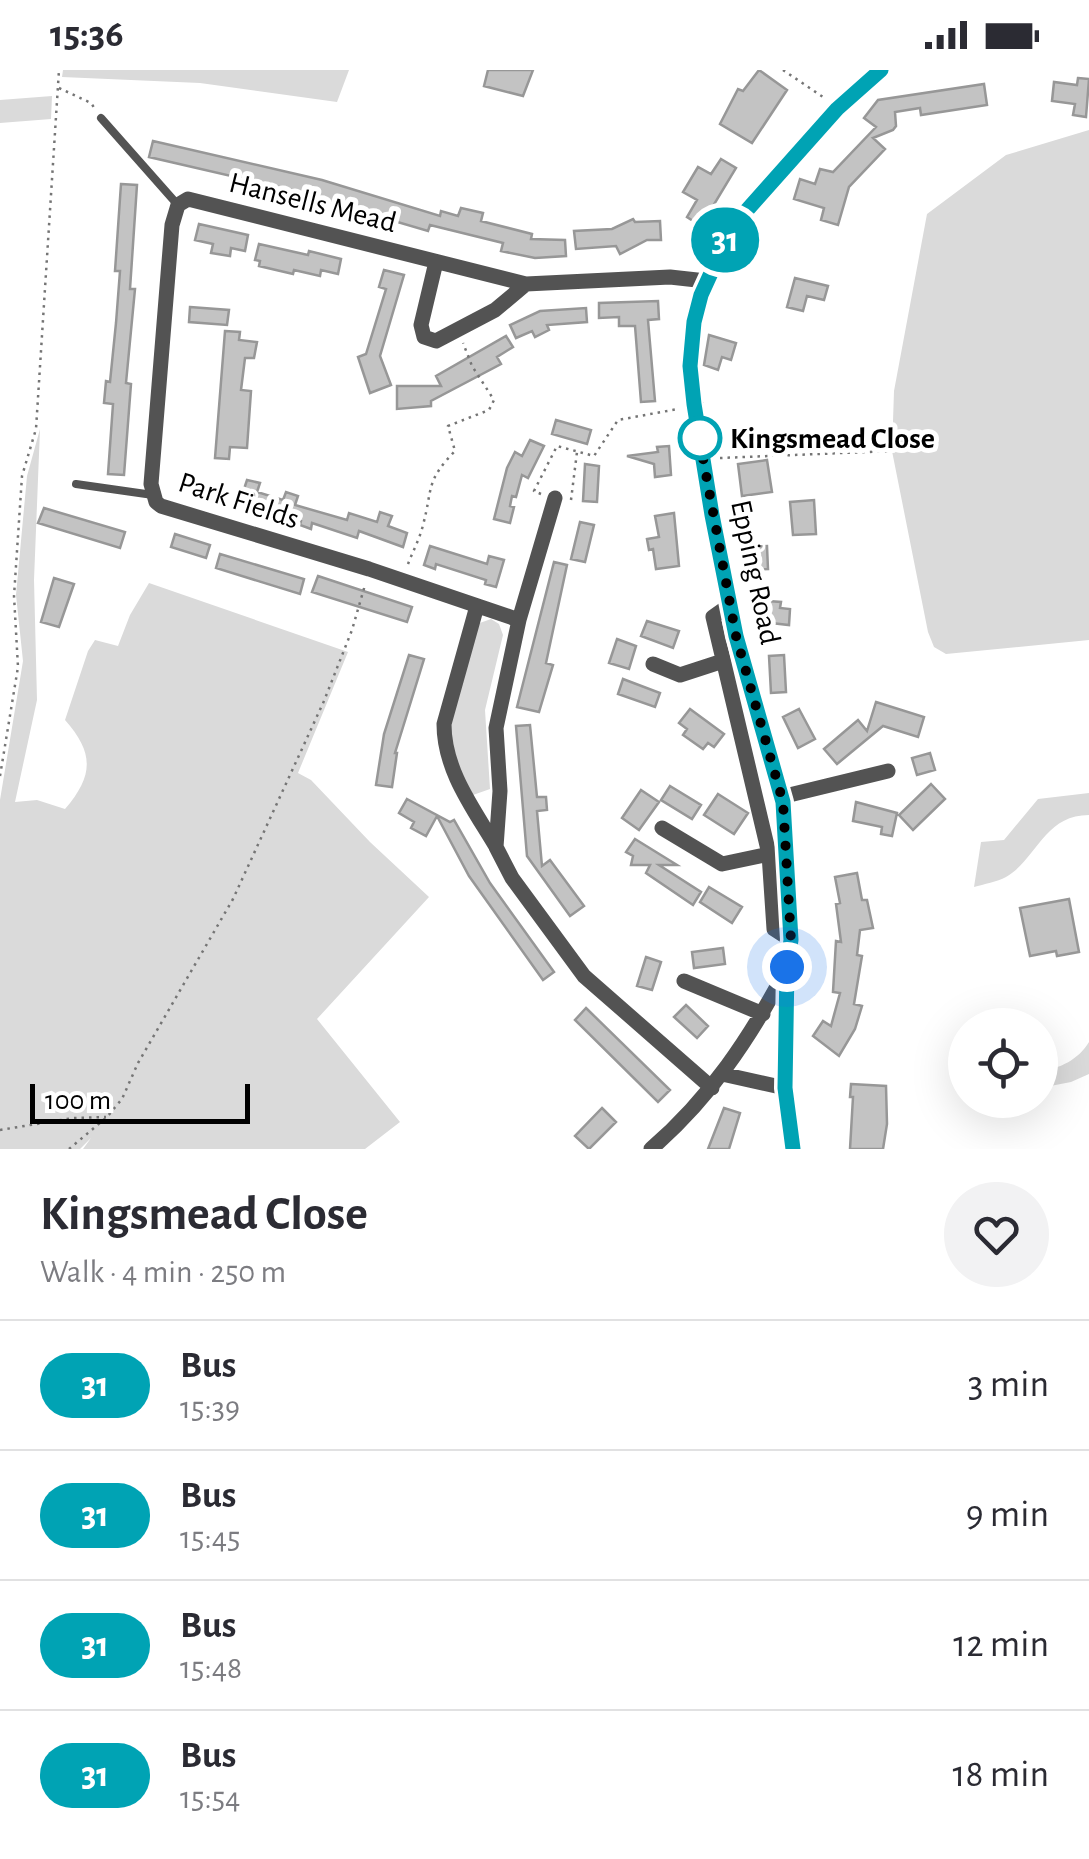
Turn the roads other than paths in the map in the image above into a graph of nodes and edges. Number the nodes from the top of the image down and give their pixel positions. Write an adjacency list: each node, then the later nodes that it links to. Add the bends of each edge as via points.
1 (881, 70): 5 (main road, Epping Road, via 837,109 732,227)
2 (101, 118): 3 (lane)
3 (178, 204): 4 (street, Hansells Mead, via 188,199); 8 (street, Park Fields)
4 (436, 262): 6 (street, Hansells Mead); 6 (street, via 422,325 424,337 436,340 494,310)
5 (706, 281): 6 (street, Hansells Mead); 11 (main road, Epping Road, via 690,366)
6 (526, 284)
7 (76, 484): 8 (lane)
8 (153, 495): 10 (street, Park Fields, via 161,506)
9 (554, 498): 12 (street)
10 (477, 606): 12 (street, Park Fields); 18 (street, via 444,724 449,760)
11 (730, 606): 13 (street, via 713,617); 17 (main road, Epping Road)
12 (519, 620): 16 (street, via 496,728)
13 (723, 661): 14 (street, via 680,675); 21 (street)
14 (653, 664)
15 (888, 772): 17 (street)
16 (500, 792): 18 (street); 20 (street)
17 (781, 797): 22 (main road, Epping Road)
18 (468, 800): 20 (street)
19 (662, 828): 21 (street, via 722,864)
20 (496, 847): 26 (street, via 584,976)
21 (769, 854): 22 (street, via 774,929)
22 (791, 940): 23 (main road, Epping Road)
23 (787, 967): 25 (street); 27 (main road, Epping Road)
24 (684, 981): 25 (street)
25 (763, 1014): 26 (street)
26 (717, 1081): 27 (street); 28 (street)
27 (785, 1088): 29 (main road, Epping Road)
28 (651, 1149)
29 (792, 1149)

